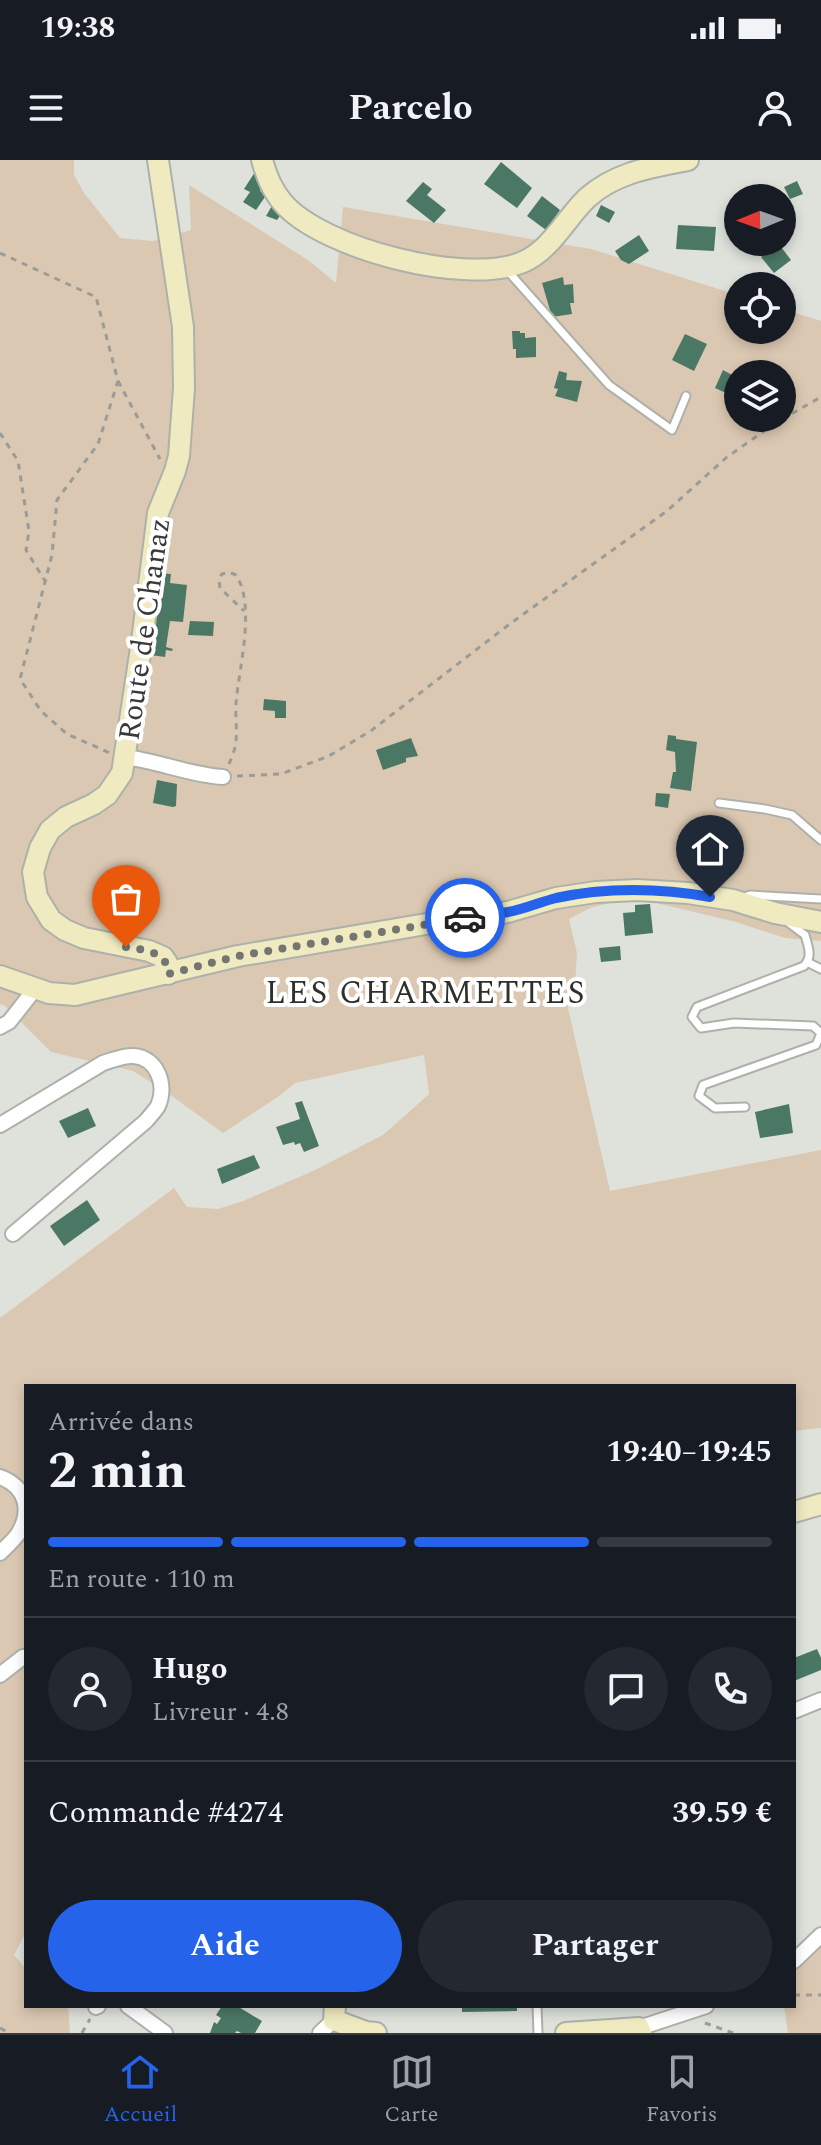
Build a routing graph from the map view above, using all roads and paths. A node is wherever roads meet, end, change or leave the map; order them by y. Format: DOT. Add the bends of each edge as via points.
graph roads {
  1 [pos="158,160"];
  2 [pos="262,160"];
  3 [pos="688,160"];
  4 [pos="631,165"];
  5 [pos="0,253"];
  6 [pos="504,268"];
  7 [pos="118,381"];
  8 [pos="686,396"];
  9 [pos="821,397"];
  10 [pos="0,433"];
  11 [pos="171,481"];
  12 [pos="45,581"];
  13 [pos="244,611"];
  14 [pos="125,757"];
  15 [pos="223,777"];
  16 [pos="719,803"];
  17 [pos="821,840"];
  18 [pos="821,899"];
  19 [pos="733,900"];
  20 [pos="775,913"];
  21 [pos="821,922"];
  22 [pos="807,962"];
  23 [pos="167,968"];
  24 [pos="821,969"];
  25 [pos="0,976"];
  26 [pos="35,989"];
  27 [pos="3,1027"];
  28 [pos="745,1107"];
  29 [pos="0,1125"];
  30 [pos="13,1234"];
  31 [pos="0,1477"];
  32 [pos="24,1498"];
  33 [pos="821,1504"];
  34 [pos="796,1511"];
  35 [pos="24,1521"];
  36 [pos="0,1553"];
  37 [pos="23,1657"];
  38 [pos="0,1675"];
  39 [pos="821,1700"];
  40 [pos="796,1710"];
  41 [pos="821,1935"];
  42 [pos="796,1959"];
  43 [pos="796,1995"];
  44 [pos="821,1995"];
  45 [pos="131,2008"];
  46 [pos="537,2008"];
  47 [pos="701,2008"];
  48 [pos="683,2015"];
  49 [pos="330,2020"];
  50 [pos="0,2028"];
  51 [pos="640,2030"];
  52 [pos="9,2033"];
  53 [pos="165,2033"];
  54 [pos="376,2033"];
  55 [pos="538,2033"];
  56 [pos="566,2033"];
  57 [pos="733,2033"];
  1 -- 11 [label="street, Route de Chanaz" via="183,327 179,456"];
  2 -- 6 [label="street" via="285,205 331,237 424,265"];
  3 -- 4 [label="street"];
  4 -- 6 [label="street" via="588,198 541,250"];
  5 -- 7 [label="path" via="96,297"];
  6 -- 8 [label="lane" via="609,385 672,430"];
  7 -- 11 [label="path"];
  7 -- 12 [label="path" via="98,444 57,500"];
  9 -- 15 [label="path" via="727,457 667,511 372,730 329,756 281,774"];
  10 -- 12 [label="path" via="18,461 29,531 26,550"];
  11 -- 14 [label="street, Route de Chanaz" via="158,513"];
  12 -- 14 [label="path" via="20,679 41,711 67,734"];
  13 -- 13 [label="path" via="220,588 222,574 238,578"];
  13 -- 15 [label="path" via="235,747"];
  14 -- 15 [label="street"];
  14 -- 23 [label="street, Route de Chanaz" via="122,773 107,795 50,830 36,859 33,885 51,920 65,930 149,951 163,957"];
  16 -- 17 [label="lane" via="792,815"];
  18 -- 19 [label="lane" via="750,895"];
  19 -- 20 [label="street"];
  19 -- 23 [label="street" via="637,890 596,892 508,912"];
  20 -- 21 [label="street"];
  20 -- 22 [label="lane" via="805,935"];
  22 -- 24 [label="lane"];
  22 -- 28 [label="lane" via="697,1007 692,1017 701,1028 734,1023 813,1026 821,1033 816,1045 703,1085 699,1096 715,1108"];
  23 -- 26 [label="street" via="75,995"];
  25 -- 26 [label="street"];
  26 -- 27 [label="street"];
  29 -- 30 [label="street" via="118,1058 145,1058 160,1076 161,1098 146,1121"];
  31 -- 32 [label="street"];
  33 -- 34 [label="street"];
  35 -- 36 [label="street"];
  37 -- 38 [label="street"];
  39 -- 40 [label="street"];
  41 -- 42 [label="street"];
  43 -- 44 [label="path"];
  45 -- 53 [label="street"];
  46 -- 55 [label="lane"];
  47 -- 48 [label="street"];
  48 -- 51 [label="street"];
  48 -- 57 [label="path"];
  49 -- 54 [label="street"];
  50 -- 52 [label="path"];
  51 -- 56 [label="street"];
}
